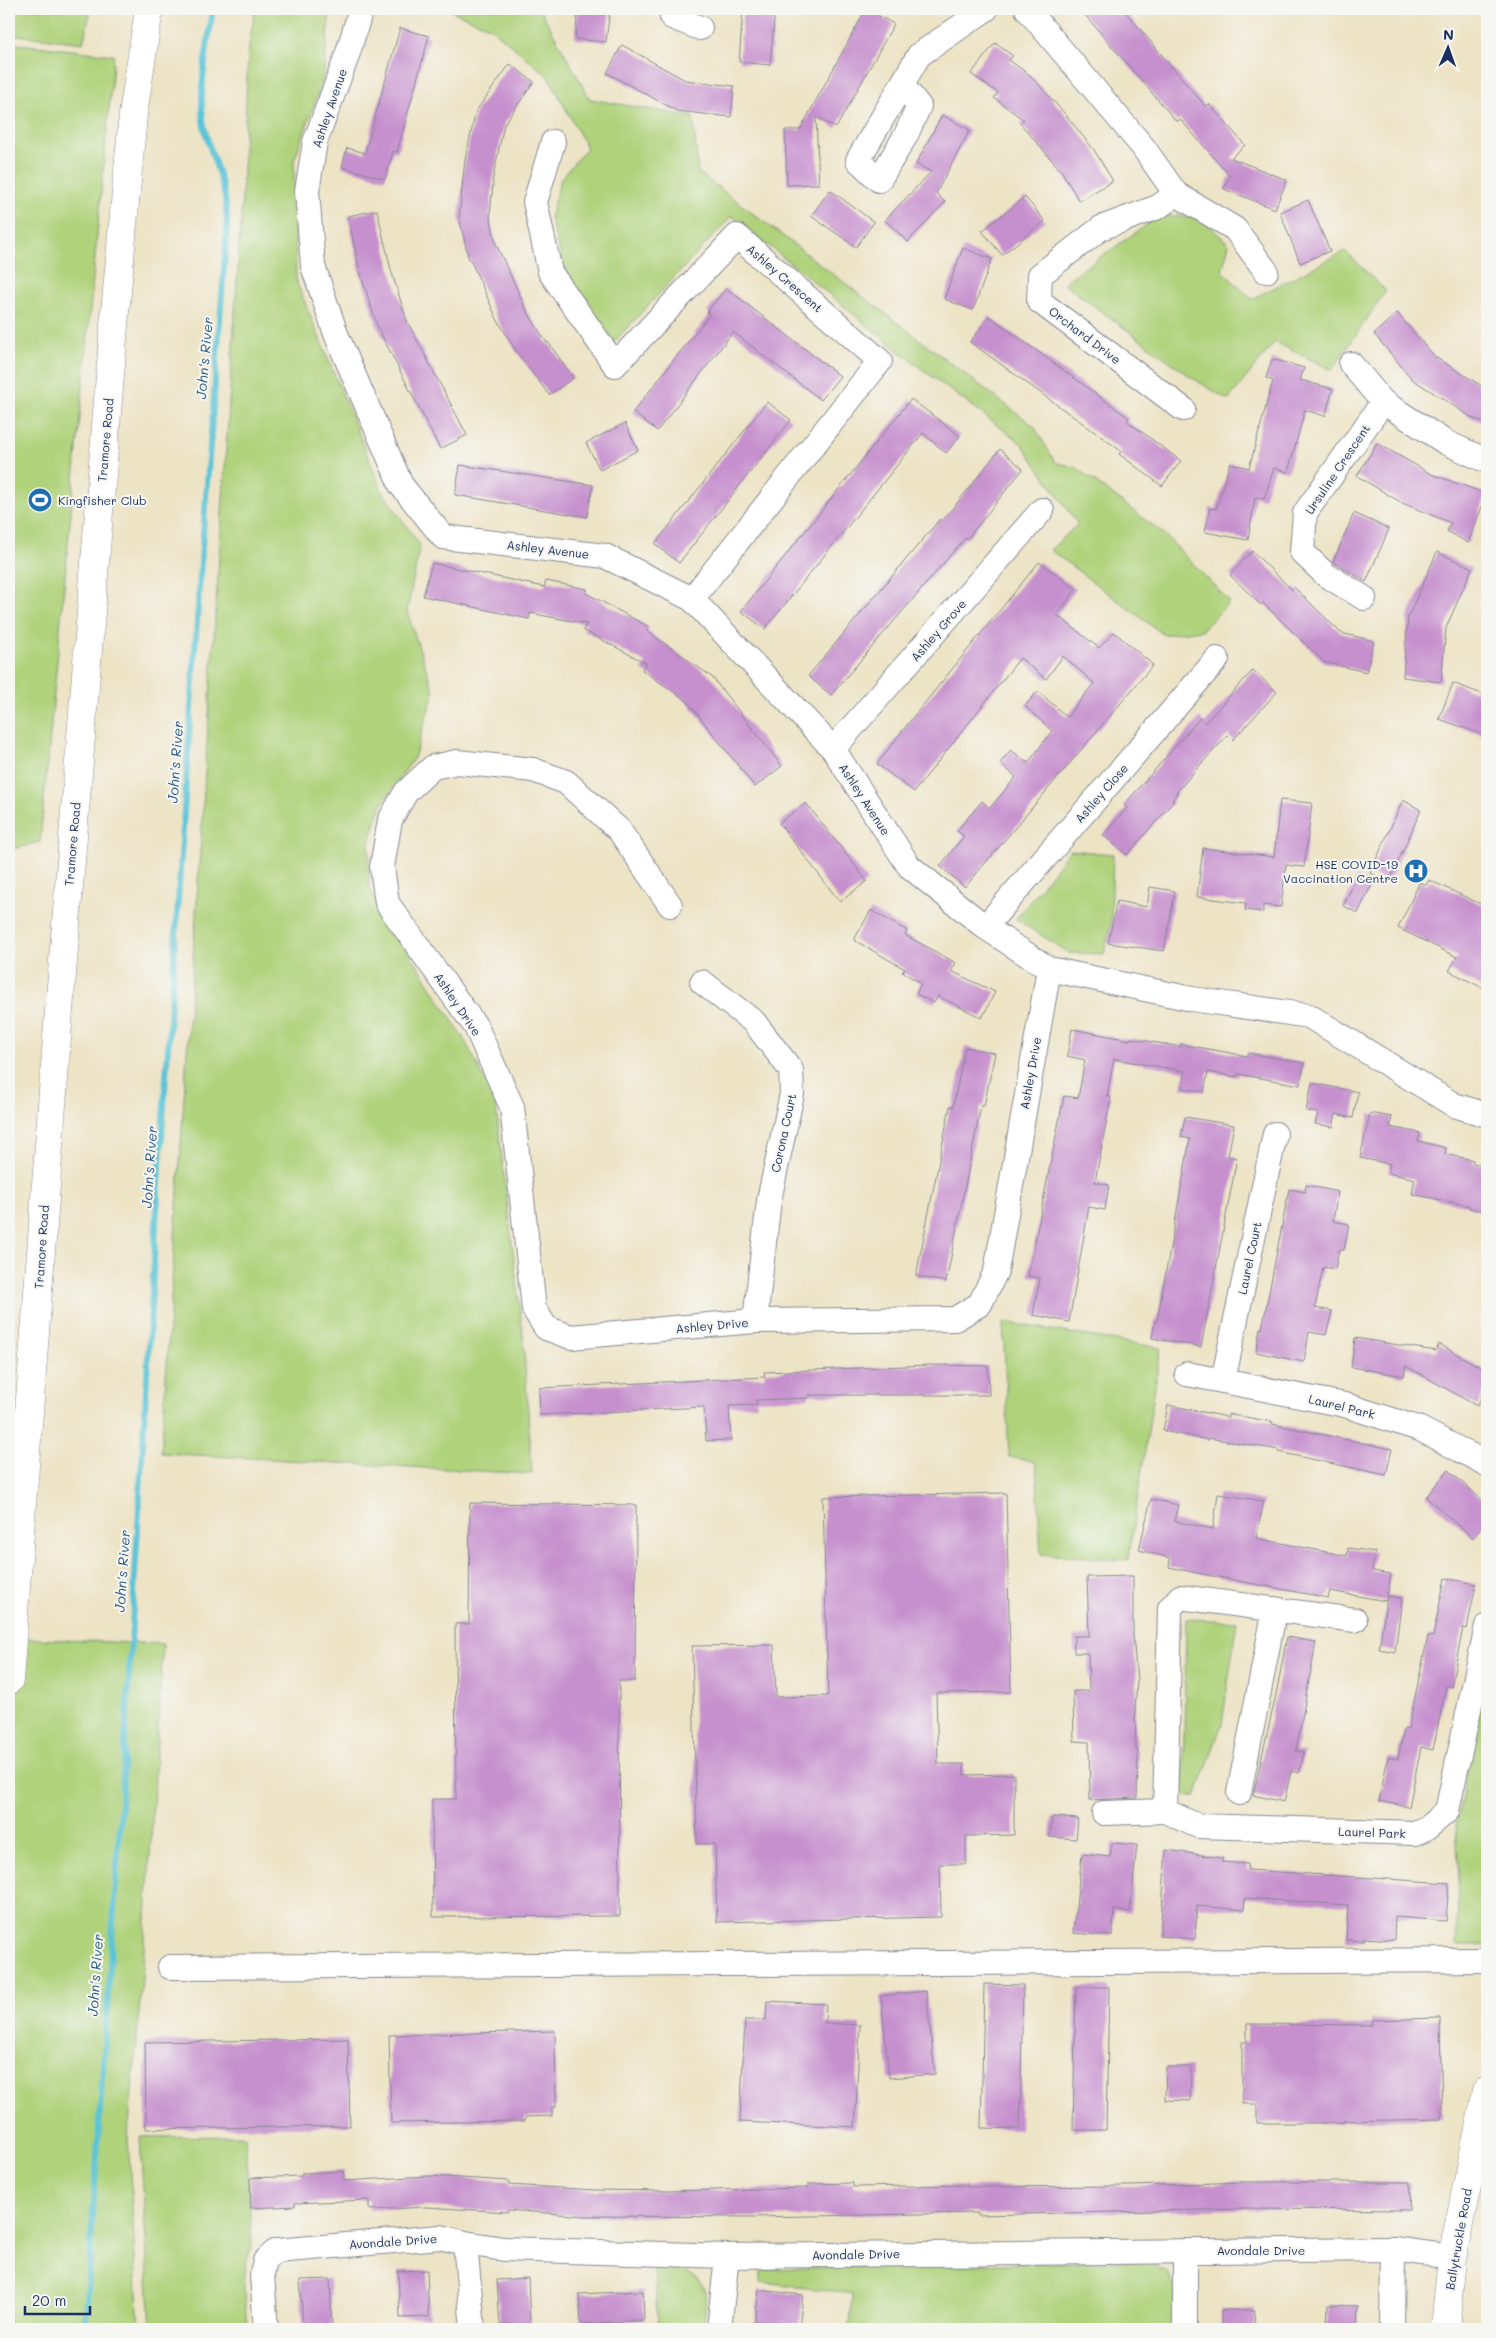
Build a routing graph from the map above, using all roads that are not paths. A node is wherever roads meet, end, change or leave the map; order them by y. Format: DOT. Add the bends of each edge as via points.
graph roads {
  1 [pos="149,9"];
  2 [pos="361,9"];
  3 [pos="673,9"];
  4 [pos="986,9"];
  5 [pos="1027,9"];
  6 [pos="700,28"];
  7 [pos="902,85"];
  8 [pos="553,142"];
  9 [pos="1176,194"];
  10 [pos="1266,272"];
  11 [pos="1351,364"];
  12 [pos="1383,402"];
  13 [pos="1183,409"];
  14 [pos="1487,461"];
  15 [pos="1042,510"];
  16 [pos="692,598"];
  17 [pos="1364,598"];
  18 [pos="1217,658"];
  19 [pos="833,749"];
  20 [pos="670,906"];
  21 [pos="985,927"];
  22 [pos="1049,969"];
  23 [pos="702,982"];
  24 [pos="1487,1115"];
  25 [pos="1275,1134"];
  26 [pos="755,1321"];
  27 [pos="1187,1374"];
  28 [pos="1223,1381"];
  29 [pos="1487,1464"];
  30 [pos="1275,1609"];
  31 [pos="1355,1620"];
  32 [pos="1487,1626"];
  33 [pos="9,1680"];
  34 [pos="1239,1793"];
  35 [pos="1165,1811"];
  36 [pos="1104,1813"];
  37 [pos="1487,1960"];
  38 [pos="170,1967"];
  39 [pos="1487,2092"];
  40 [pos="466,2244"];
  41 [pos="1393,2249"];
  42 [pos="1185,2251"];
  43 [pos="727,2256"];
  44 [pos="1452,2257"];
  45 [pos="266,2329"];
  46 [pos="473,2329"];
  47 [pos="719,2329"];
  48 [pos="1185,2329"];
  49 [pos="1392,2329"];
  50 [pos="1445,2329"];
  1 -- 33 [label="main road, Tramore Road" via="134,115 115,313"];
  2 -- 16 [label="street, Ashley Avenue" via="315,142 307,191 313,266 336,334 401,485 443,537 605,556"];
  3 -- 6 [label="street" via="672,17"];
  4 -- 7 [label="street" via="920,55"];
  5 -- 9 [label="street" via="1143,146"];
  8 -- 16 [label="street, Ashley Crescent" via="535,202 550,272 615,365 737,236 880,361"];
  9 -- 10 [label="street" via="1235,230"];
  9 -- 13 [label="street, Orchard Drive" via="1158,207 1100,228 1040,275 1039,300"];
  11 -- 12 [label="street"];
  12 -- 14 [label="street" via="1445,442"];
  12 -- 17 [label="street, Ursuline Crescent" via="1305,513 1302,552 1326,576"];
  15 -- 19 [label="street, Ashley Grove"];
  16 -- 19 [label="street, Ashley Avenue"];
  18 -- 21 [label="street, Ashley Close"];
  19 -- 21 [label="street, Ashley Avenue" via="908,866"];
  20 -- 26 [label="street, Ashley Drive" via="619,830 566,782 533,770 457,762 433,766 406,792 390,820 382,867 387,903 476,1027 512,1108 534,1308 546,1328 571,1337"];
  21 -- 22 [label="street, Ashley Avenue"];
  22 -- 24 [label="street" via="1192,999 1309,1016 1454,1105"];
  22 -- 26 [label="street, Ashley Drive" via="996,1271 980,1304 955,1319"];
  23 -- 26 [label="street, Corona Court" via="754,1022 791,1070 792,1094 769,1200"];
  25 -- 28 [label="street, Laurel Court"];
  27 -- 28 [label="street, Laurel Park"];
  28 -- 29 [label="street, Laurel Park" via="1345,1405 1420,1428"];
  30 -- 31 [label="street"];
  30 -- 34 [label="street"];
  30 -- 35 [label="street" via="1180,1598 1170,1608"];
  32 -- 35 [label="street, Laurel Park" via="1446,1811 1428,1827 1415,1833 1198,1826"];
  35 -- 36 [label="street, Laurel Park"];
  37 -- 38 [label="street"];
  39 -- 44 [label="main road, Ballytruckle Road"];
  40 -- 43 [label="street, Avondale Drive" via="504,2249"];
  40 -- 45 [label="street, Avondale Drive" via="440,2237 276,2251 266,2260 262,2275"];
  40 -- 46 [label="street"];
  41 -- 42 [label="street, Avondale Drive"];
  41 -- 44 [label="street, Avondale Drive"];
  41 -- 49 [label="street"];
  42 -- 43 [label="street, Avondale Drive"];
  42 -- 48 [label="street"];
  43 -- 47 [label="street"];
  44 -- 50 [label="main road, Ballytruckle Road"];
}
